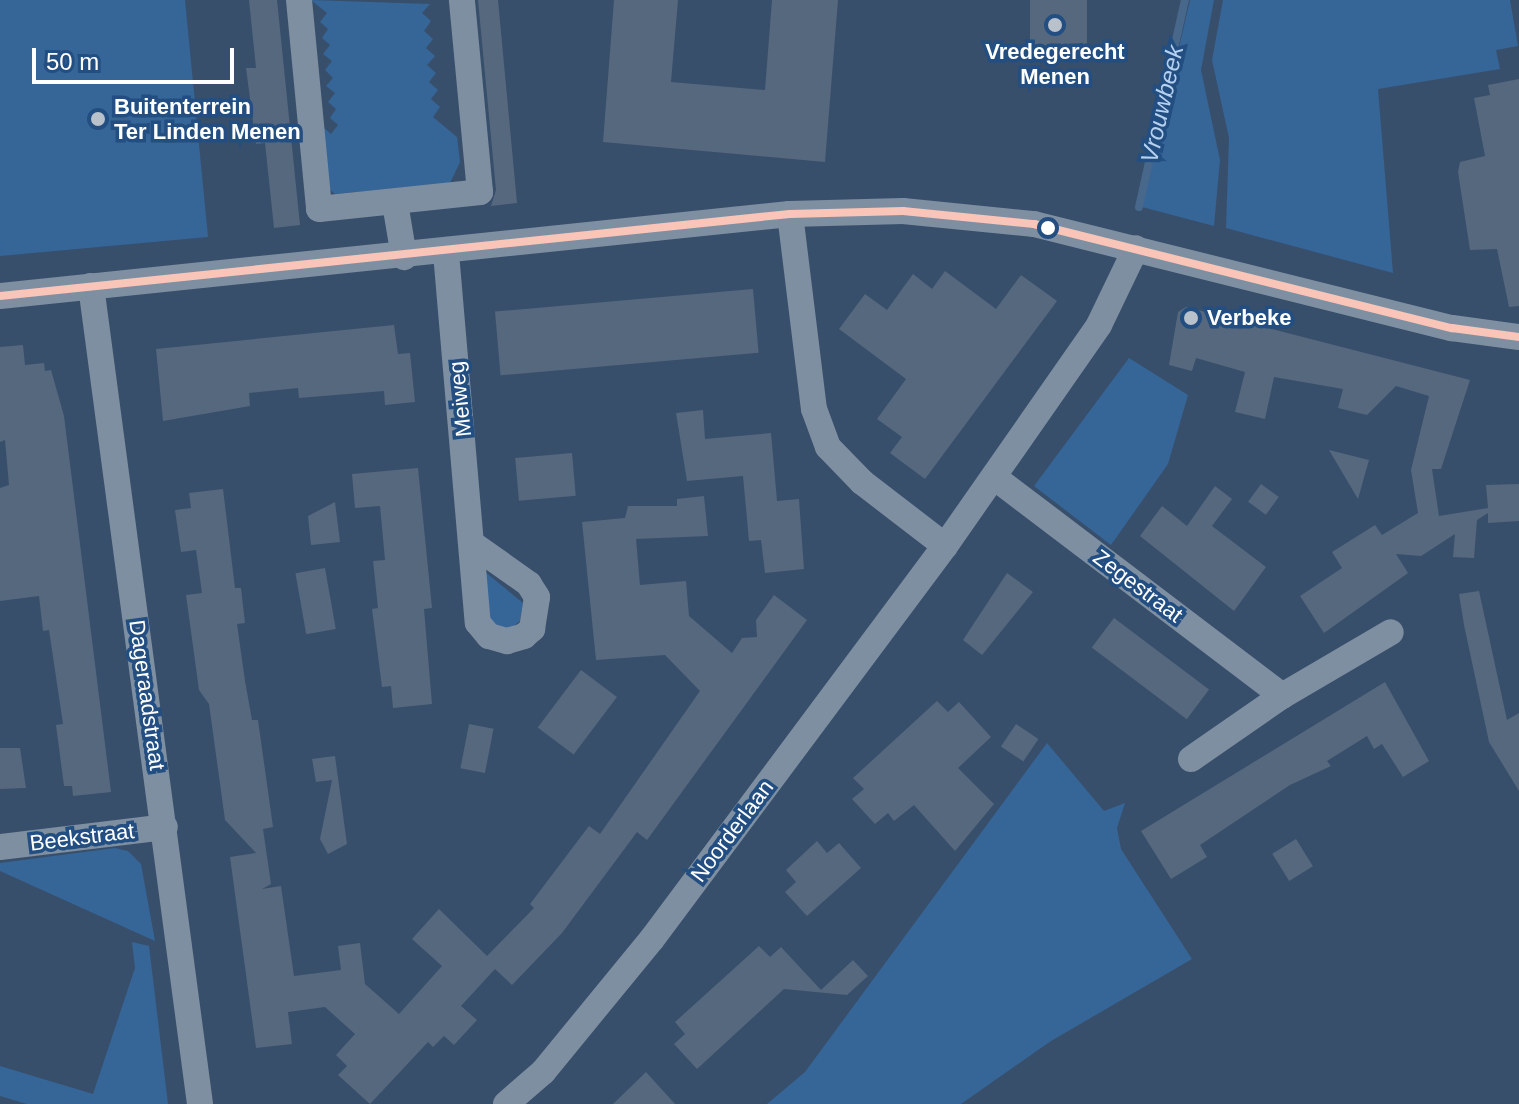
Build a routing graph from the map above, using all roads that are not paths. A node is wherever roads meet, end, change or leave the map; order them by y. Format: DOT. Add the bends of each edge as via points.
graph roads {
  1 [pos="299,0"];
  2 [pos="462,0"];
  3 [pos="395,203"];
  4 [pos="790,214"];
  5 [pos="1136,248"];
  6 [pos="446,253"];
  7 [pos="404,257"];
  8 [pos="91,286"];
  9 [pos="0,296"];
  10 [pos="1519,337"];
  11 [pos="994,477"];
  12 [pos="474,545"];
  13 [pos="945,546"];
  14 [pos="1391,632"];
  15 [pos="1282,696"];
  16 [pos="1191,759"];
  17 [pos="165,827"];
  18 [pos="0,847"];
  19 [pos="200,1104"];
  20 [pos="506,1104"];
  1 -- 3 [label="street" via="319,209"];
  2 -- 3 [label="street" via="480,192"];
  3 -- 7 [label="street"];
  4 -- 5 [label="street" via="903,211 1034,224"];
  4 -- 6 [label="street"];
  4 -- 13 [label="street" via="814,409 828,447 862,482"];
  5 -- 10 [label="street" via="1452,328"];
  5 -- 11 [label="street, Noorderlaan" via="1099,325"];
  6 -- 7 [label="street"];
  6 -- 12 [label="street, Meiweg"];
  7 -- 8 [label="street"];
  8 -- 9 [label="street"];
  8 -- 17 [label="street, Dageraadstraat"];
  11 -- 13 [label="street, Noorderlaan"];
  11 -- 15 [label="street, Zegestraat"];
  13 -- 20 [label="street, Noorderlaan" via="652,939 543,1072"];
  14 -- 15 [label="street"];
  15 -- 16 [label="street"];
  17 -- 18 [label="street, Beekstraat"];
  17 -- 19 [label="street, Dageraadstraat"];
}
